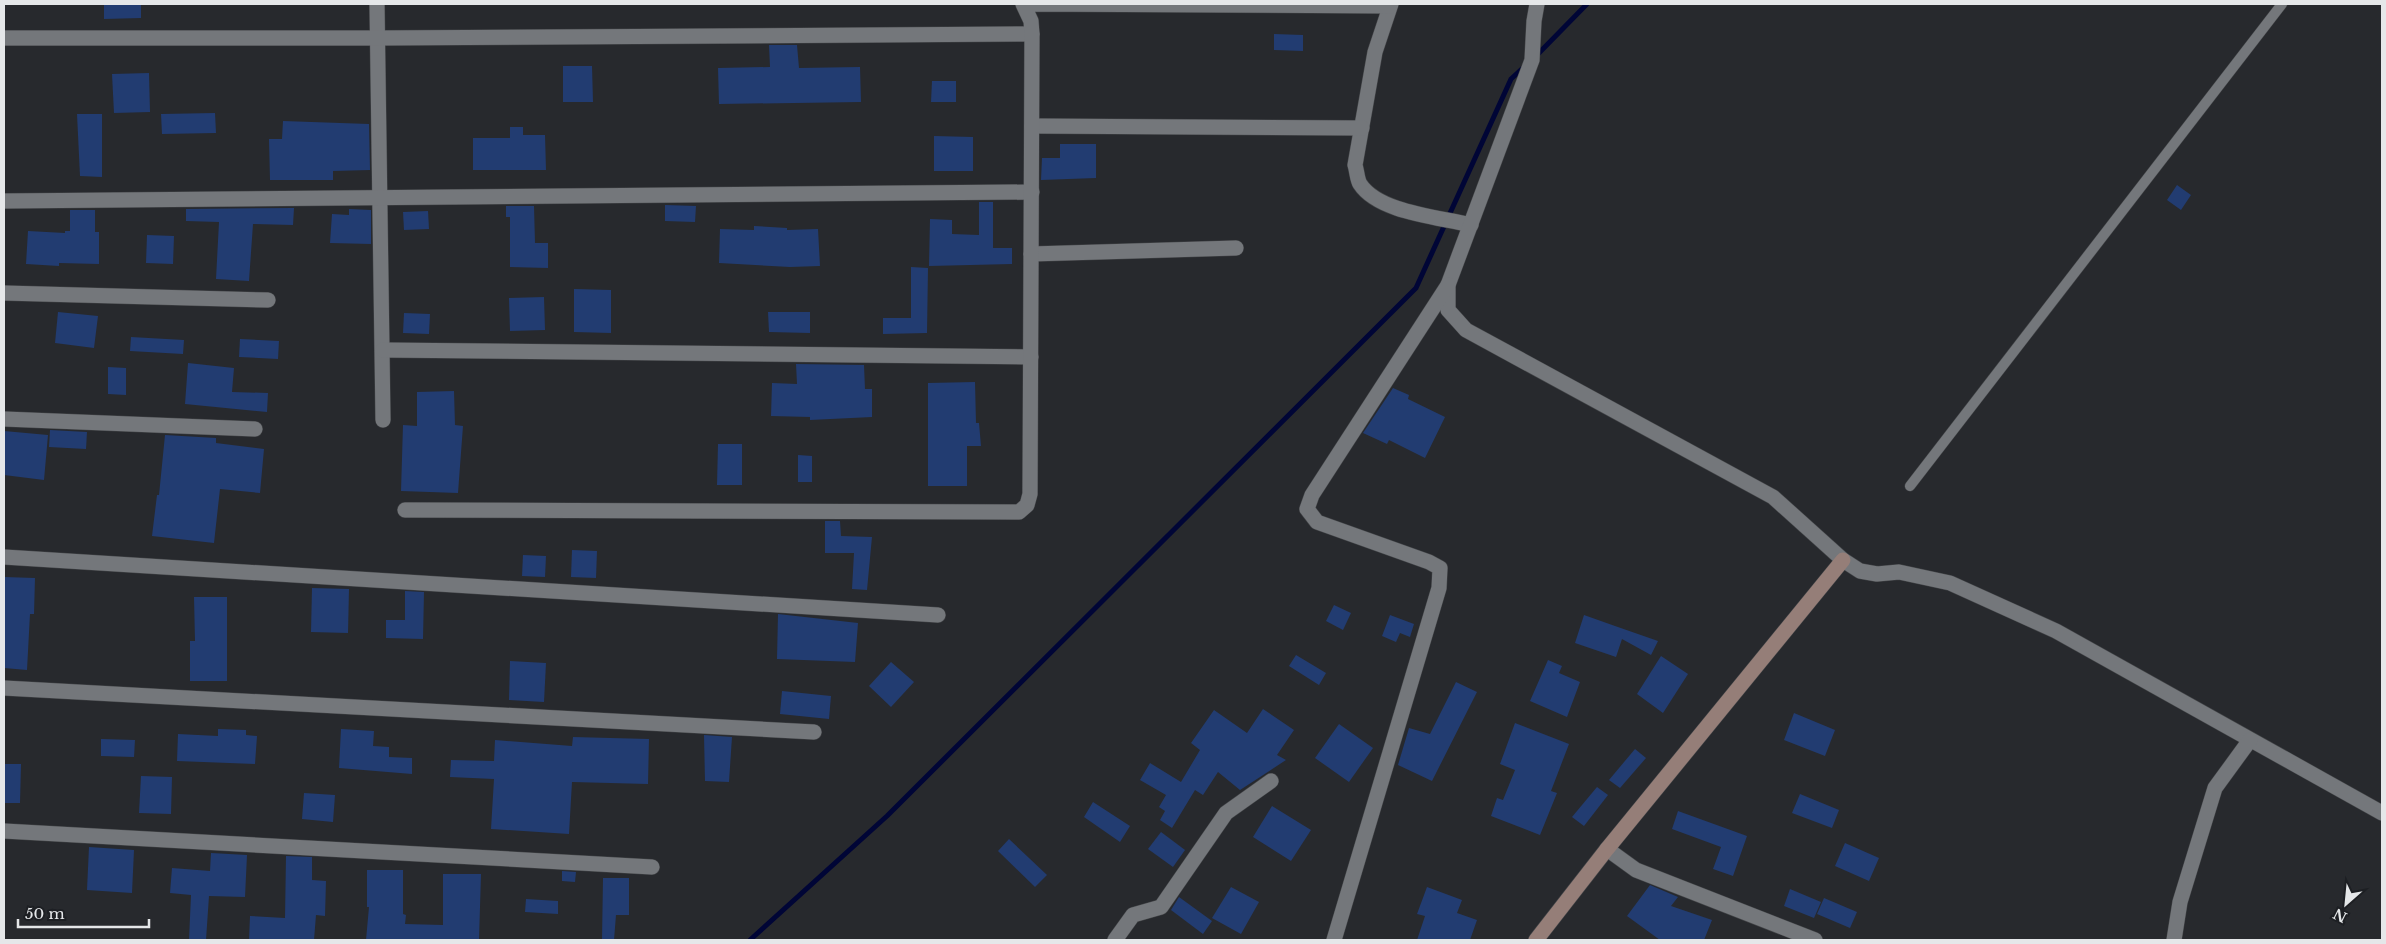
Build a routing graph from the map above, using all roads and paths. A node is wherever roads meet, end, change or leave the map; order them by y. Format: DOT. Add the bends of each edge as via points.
graph roads {
  1 [pos="377,4"];
  2 [pos="1537,4"];
  3 [pos="2282,4"];
  4 [pos="1390,5"];
  5 [pos="1032,34"];
  6 [pos="4,38"];
  7 [pos="378,38"];
  8 [pos="1032,126"];
  9 [pos="1362,128"];
  10 [pos="1032,192"];
  11 [pos="380,198"];
  12 [pos="4,201"];
  13 [pos="1471,226"];
  14 [pos="1236,248"];
  15 [pos="1031,254"];
  16 [pos="1448,285"];
  17 [pos="4,293"];
  18 [pos="268,300"];
  19 [pos="383,350"];
  20 [pos="1031,357"];
  21 [pos="4,419"];
  22 [pos="383,420"];
  23 [pos="255,430"];
  24 [pos="1910,486"];
  25 [pos="405,510"];
  26 [pos="4,556"];
  27 [pos="1843,560"];
  28 [pos="938,615"];
  29 [pos="4,688"];
  30 [pos="814,732"];
  31 [pos="2250,740"];
  32 [pos="1270,781"];
  33 [pos="2382,813"];
  34 [pos="4,831"];
  35 [pos="1607,849"];
  36 [pos="652,867"];
  37 [pos="1115,940"];
  38 [pos="1334,940"];
  39 [pos="1536,940"];
  40 [pos="1815,940"];
  41 [pos="2174,940"];
  1 -- 7 [label="street"];
  2 -- 13 [label="street" via="1532,60"];
  3 -- 24 [label="lane"];
  4 -- 5 [label="street" via="1023,4 1031,21"];
  4 -- 9 [label="street" via="1375,52"];
  5 -- 7 [label="street"];
  5 -- 8 [label="street"];
  6 -- 7 [label="street"];
  7 -- 11 [label="street"];
  8 -- 9 [label="street"];
  8 -- 10 [label="street"];
  9 -- 13 [label="street" via="1355,165 1360,184 1378,200 1398,208"];
  10 -- 11 [label="street"];
  10 -- 15 [label="street"];
  11 -- 12 [label="street"];
  11 -- 19 [label="street"];
  13 -- 16 [label="street"];
  14 -- 15 [label="street"];
  15 -- 20 [label="street"];
  16 -- 27 [label="street" via="1448,310 1466,330 1773,497"];
  16 -- 38 [label="street" via="1312,495 1307,509 1316,522 1440,568 1438,588"];
  17 -- 18 [label="street"];
  19 -- 20 [label="street"];
  19 -- 22 [label="street"];
  20 -- 25 [label="street" via="1030,494 1027,505 1019,512"];
  21 -- 23 [label="street"];
  26 -- 28 [label="street"];
  27 -- 31 [label="street" via="1860,571 1877,574 1900,572 1950,583 2056,631"];
  27 -- 35 [label="street"];
  29 -- 30 [label="street"];
  31 -- 33 [label="street"];
  31 -- 41 [label="street" via="2215,788 2180,902"];
  32 -- 37 [label="street" via="1226,813 1161,907 1133,916"];
  34 -- 36 [label="street"];
  35 -- 39 [label="street"];
  35 -- 40 [label="street" via="1636,870"];
}
